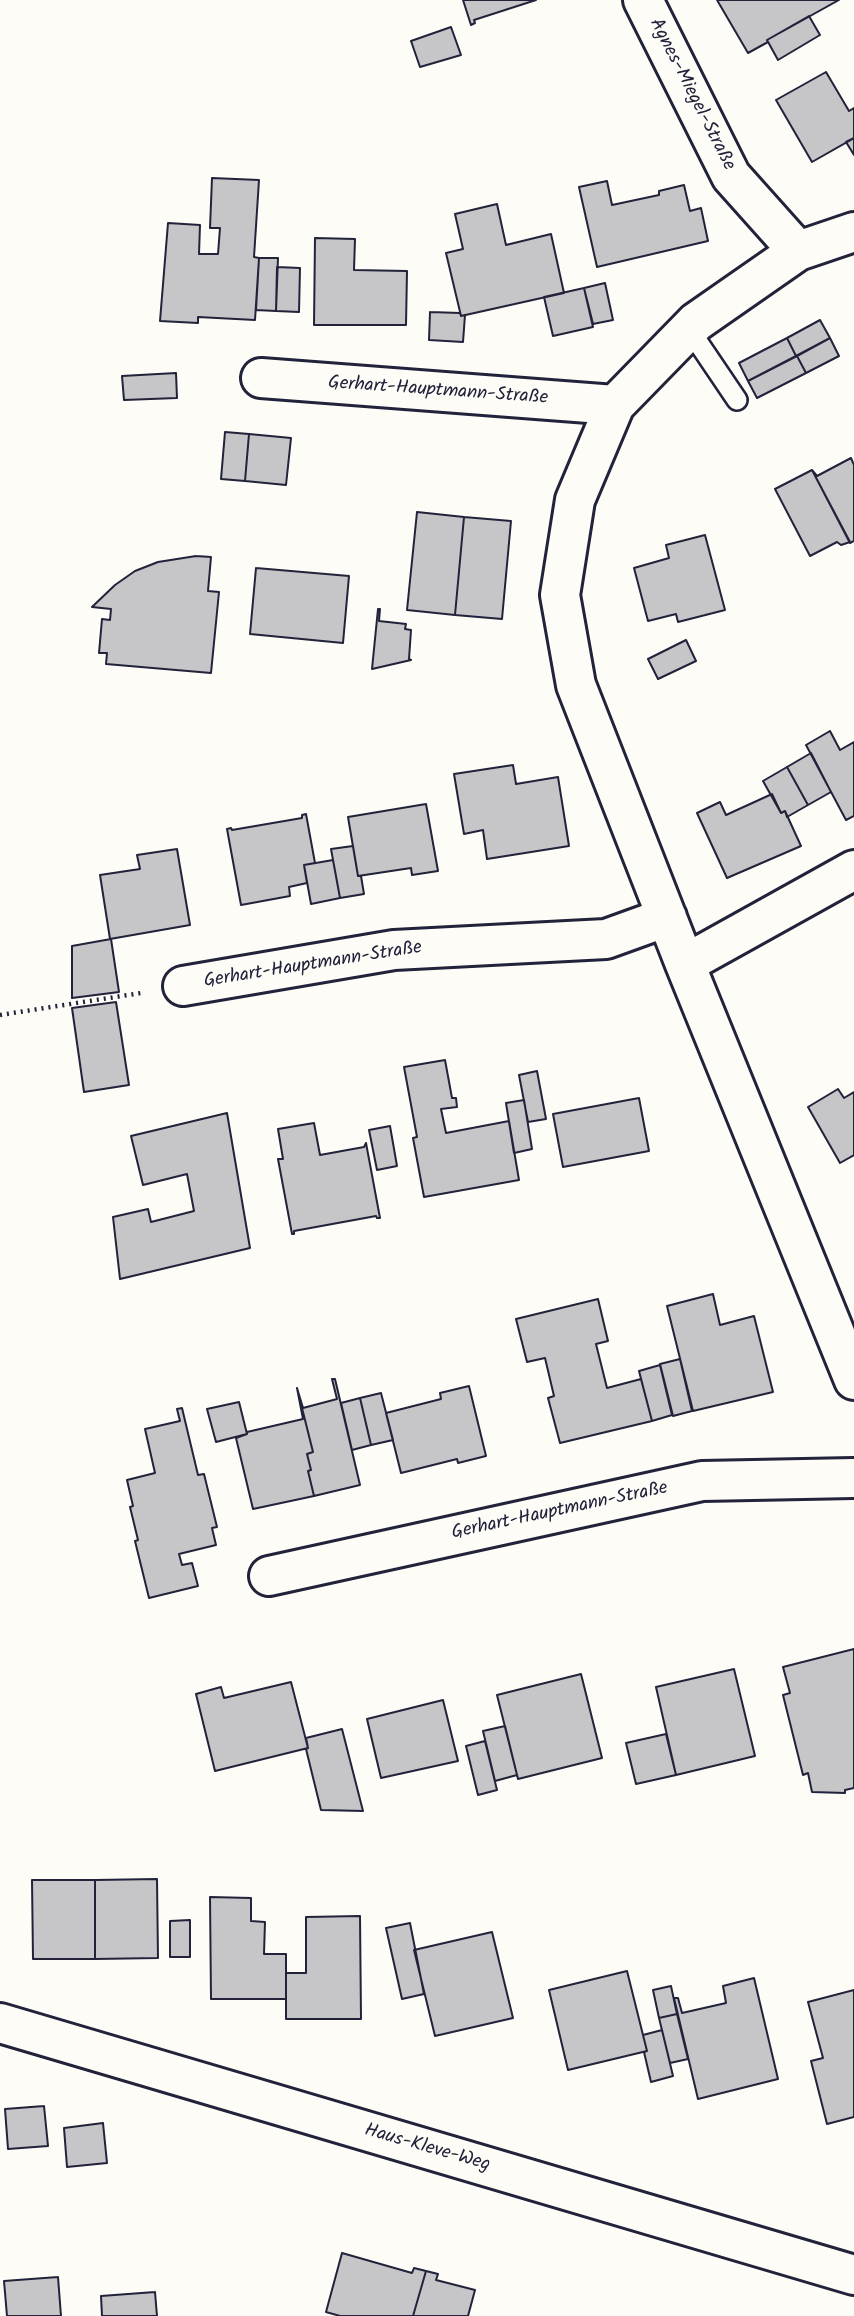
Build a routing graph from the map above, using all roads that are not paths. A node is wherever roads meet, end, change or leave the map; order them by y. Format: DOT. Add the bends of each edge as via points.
graph roads {
  1 [pos="643,0"];
  2 [pos="852,239"];
  3 [pos="798,251"];
  4 [pos="689,329"];
  5 [pos="261,378"];
  6 [pos="737,400"];
  7 [pos="615,405"];
  8 [pos="854,870"];
  9 [pos="667,917"];
  10 [pos="685,964"];
  11 [pos="183,986"];
  12 [pos="854,1380"];
  13 [pos="854,1478"];
  14 [pos="269,1576"];
  15 [pos="0,2023"];
  16 [pos="854,2275"];
  1 -- 3 [label="street, Agnes-Miegel-Straße" via="730,176"];
  2 -- 3 [label="street"];
  3 -- 4 [label="street"];
  4 -- 6 [label="lane"];
  4 -- 7 [label="street"];
  5 -- 7 [label="street, Gerhart-Hauptmann-Straße"];
  7 -- 9 [label="street" via="575,500 559,595 576,685"];
  8 -- 10 [label="street"];
  9 -- 10 [label="street"];
  9 -- 11 [label="street, Gerhart-Hauptmann-Straße" via="606,939 394,950"];
  10 -- 12 [label="street"];
  13 -- 14 [label="street, Gerhart-Hauptmann-Straße" via="702,1480"];
  15 -- 16 [label="street, Haus-Kleve-Weg"];
}
